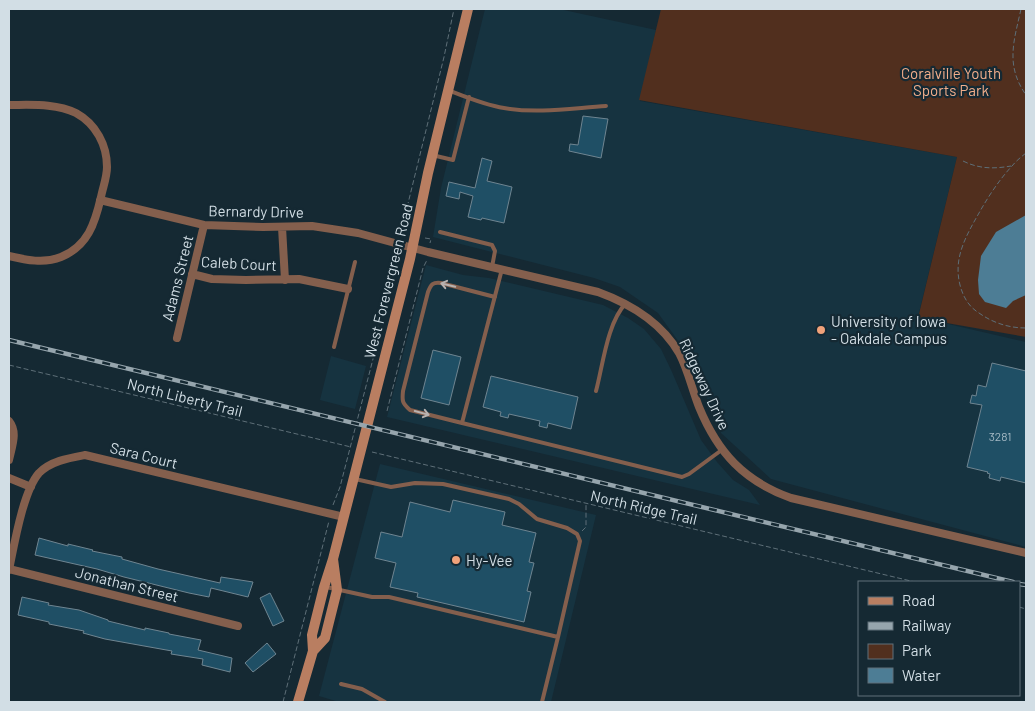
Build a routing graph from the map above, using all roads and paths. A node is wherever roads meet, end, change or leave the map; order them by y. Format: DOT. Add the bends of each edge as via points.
graph roads {
  1 [pos="454,9"];
  2 [pos="468,9"];
  3 [pos="1021,9"];
  4 [pos="448,90"];
  5 [pos="1026,95"];
  6 [pos="469,97"];
  7 [pos="9,104"];
  8 [pos="606,106"];
  9 [pos="1026,153"];
  10 [pos="432,155"];
  11 [pos="963,161"];
  12 [pos="1012,166"];
  13 [pos="100,200"];
  14 [pos="204,225"];
  15 [pos="282,227"];
  16 [pos="440,232"];
  17 [pos="400,236"];
  18 [pos="426,238"];
  19 [pos="430,243"];
  20 [pos="412,248"];
  21 [pos="397,252"];
  22 [pos="9,256"];
  23 [pos="427,260"];
  24 [pos="355,262"];
  25 [pos="492,267"];
  26 [pos="502,269"];
  27 [pos="192,274"];
  28 [pos="285,280"];
  29 [pos="348,289"];
  30 [pos="495,297"];
  31 [pos="626,303"];
  32 [pos="1026,328"];
  33 [pos="177,338"];
  34 [pos="334,347"];
  35 [pos="9,365"];
  36 [pos="596,392"];
  37 [pos="387,411"];
  38 [pos="9,421"];
  39 [pos="462,423"];
  40 [pos="350,447"];
  41 [pos="356,448"];
  42 [pos="723,449"];
  43 [pos="368,451"];
  44 [pos="9,460"];
  45 [pos="9,478"];
  46 [pos="354,479"];
  47 [pos="31,487"];
  48 [pos="586,503"];
  49 [pos="334,504"];
  50 [pos="344,518"];
  51 [pos="329,524"];
  52 [pos="577,534"];
  53 [pos="1026,553"];
  54 [pos="333,559"];
  55 [pos="9,570"];
  56 [pos="911,581"];
  57 [pos="324,586"];
  58 [pos="337,590"];
  59 [pos="238,626"];
  60 [pos="558,637"];
  61 [pos="313,651"];
  62 [pos="341,684"];
  63 [pos="283,702"];
  64 [pos="298,702"];
  65 [pos="385,702"];
  66 [pos="542,702"];
  1 -- 17 [label="path"];
  2 -- 4 [label="street, West Forevergreen Road"];
  3 -- 5 [label="path" via="1012,52 1020,86"];
  4 -- 6 [label="lane"];
  4 -- 10 [label="street, West Forevergreen Road"];
  6 -- 8 [label="lane" via="519,110"];
  6 -- 10 [label="lane" via="452,160"];
  7 -- 13 [label="street" via="66,109 93,127 106,154"];
  9 -- 12 [label="path"];
  10 -- 20 [label="street, West Forevergreen Road"];
  11 -- 12 [label="path" via="982,168"];
  12 -- 32 [label="path" via="988,196 965,238 959,256 958,277 962,292 976,311 996,322"];
  13 -- 14 [label="street, Bernardy Drive"];
  13 -- 22 [label="street" via="93,226 72,252 40,261"];
  14 -- 15 [label="street, Bernardy Drive"];
  14 -- 27 [label="street, Adams Street"];
  15 -- 20 [label="street, Bernardy Drive" via="312,226 358,233"];
  15 -- 28 [label="street, Caleb Court"];
  16 -- 25 [label="lane" via="492,245 495,251"];
  18 -- 19 [label="path" via="431,239"];
  20 -- 25 [label="street, Ridgeway Drive"];
  20 -- 46 [label="street, West Forevergreen Road"];
  21 -- 40 [label="path"];
  23 -- 37 [label="path"];
  24 -- 29 [label="lane"];
  25 -- 26 [label="street, Ridgeway Drive"];
  26 -- 30 [label="lane"];
  26 -- 31 [label="street, Ridgeway Drive" via="598,292"];
  27 -- 28 [label="street, Caleb Court" via="212,279"];
  27 -- 33 [label="street, Adams Street"];
  28 -- 29 [label="street, Caleb Court" via="299,279"];
  29 -- 34 [label="lane"];
  30 -- 39 [label="lane"];
  30 -- 39 [label="lane, one-way" via="441,282 434,282 428,292 402,400 410,410"];
  31 -- 36 [label="lane" via="612,324"];
  31 -- 42 [label="street, Ridgeway Drive" via="649,318 679,354 706,421"];
  35 -- 40 [label="path, North Liberty Trail"];
  38 -- 44 [label="street" via="14,435"];
  39 -- 42 [label="lane" via="682,477"];
  40 -- 41 [label="path, North Liberty Trail"];
  40 -- 49 [label="path"];
  42 -- 53 [label="street, Ridgeway Drive" via="761,485 791,498"];
  43 -- 48 [label="path, North Ridge Trail"];
  45 -- 47 [label="street"];
  46 -- 50 [label="street, West Forevergreen Road"];
  46 -- 52 [label="lane" via="391,487 415,483 443,484 509,499 537,519"];
  47 -- 50 [label="street, Sara Court" via="39,474 52,464 85,455"];
  47 -- 55 [label="street, Sara Court"];
  48 -- 52 [label="path" via="586,527"];
  48 -- 56 [label="path, North Ridge Trail"];
  50 -- 54 [label="street, West Forevergreen Road"];
  51 -- 63 [label="path"];
  52 -- 60 [label="lane" via="580,541"];
  54 -- 57 [label="street, West Forevergreen Road"];
  54 -- 58 [label="street, West Forevergreen Road"];
  55 -- 59 [label="street, Jonathan Street"];
  57 -- 58 [label="lane"];
  57 -- 61 [label="street, West Forevergreen Road" via="312,636"];
  58 -- 60 [label="lane" via="389,597"];
  58 -- 61 [label="street, West Forevergreen Road" via="325,638"];
  60 -- 66 [label="lane"];
  61 -- 64 [label="street, West Forevergreen Road"];
  62 -- 65 [label="lane"];
}
